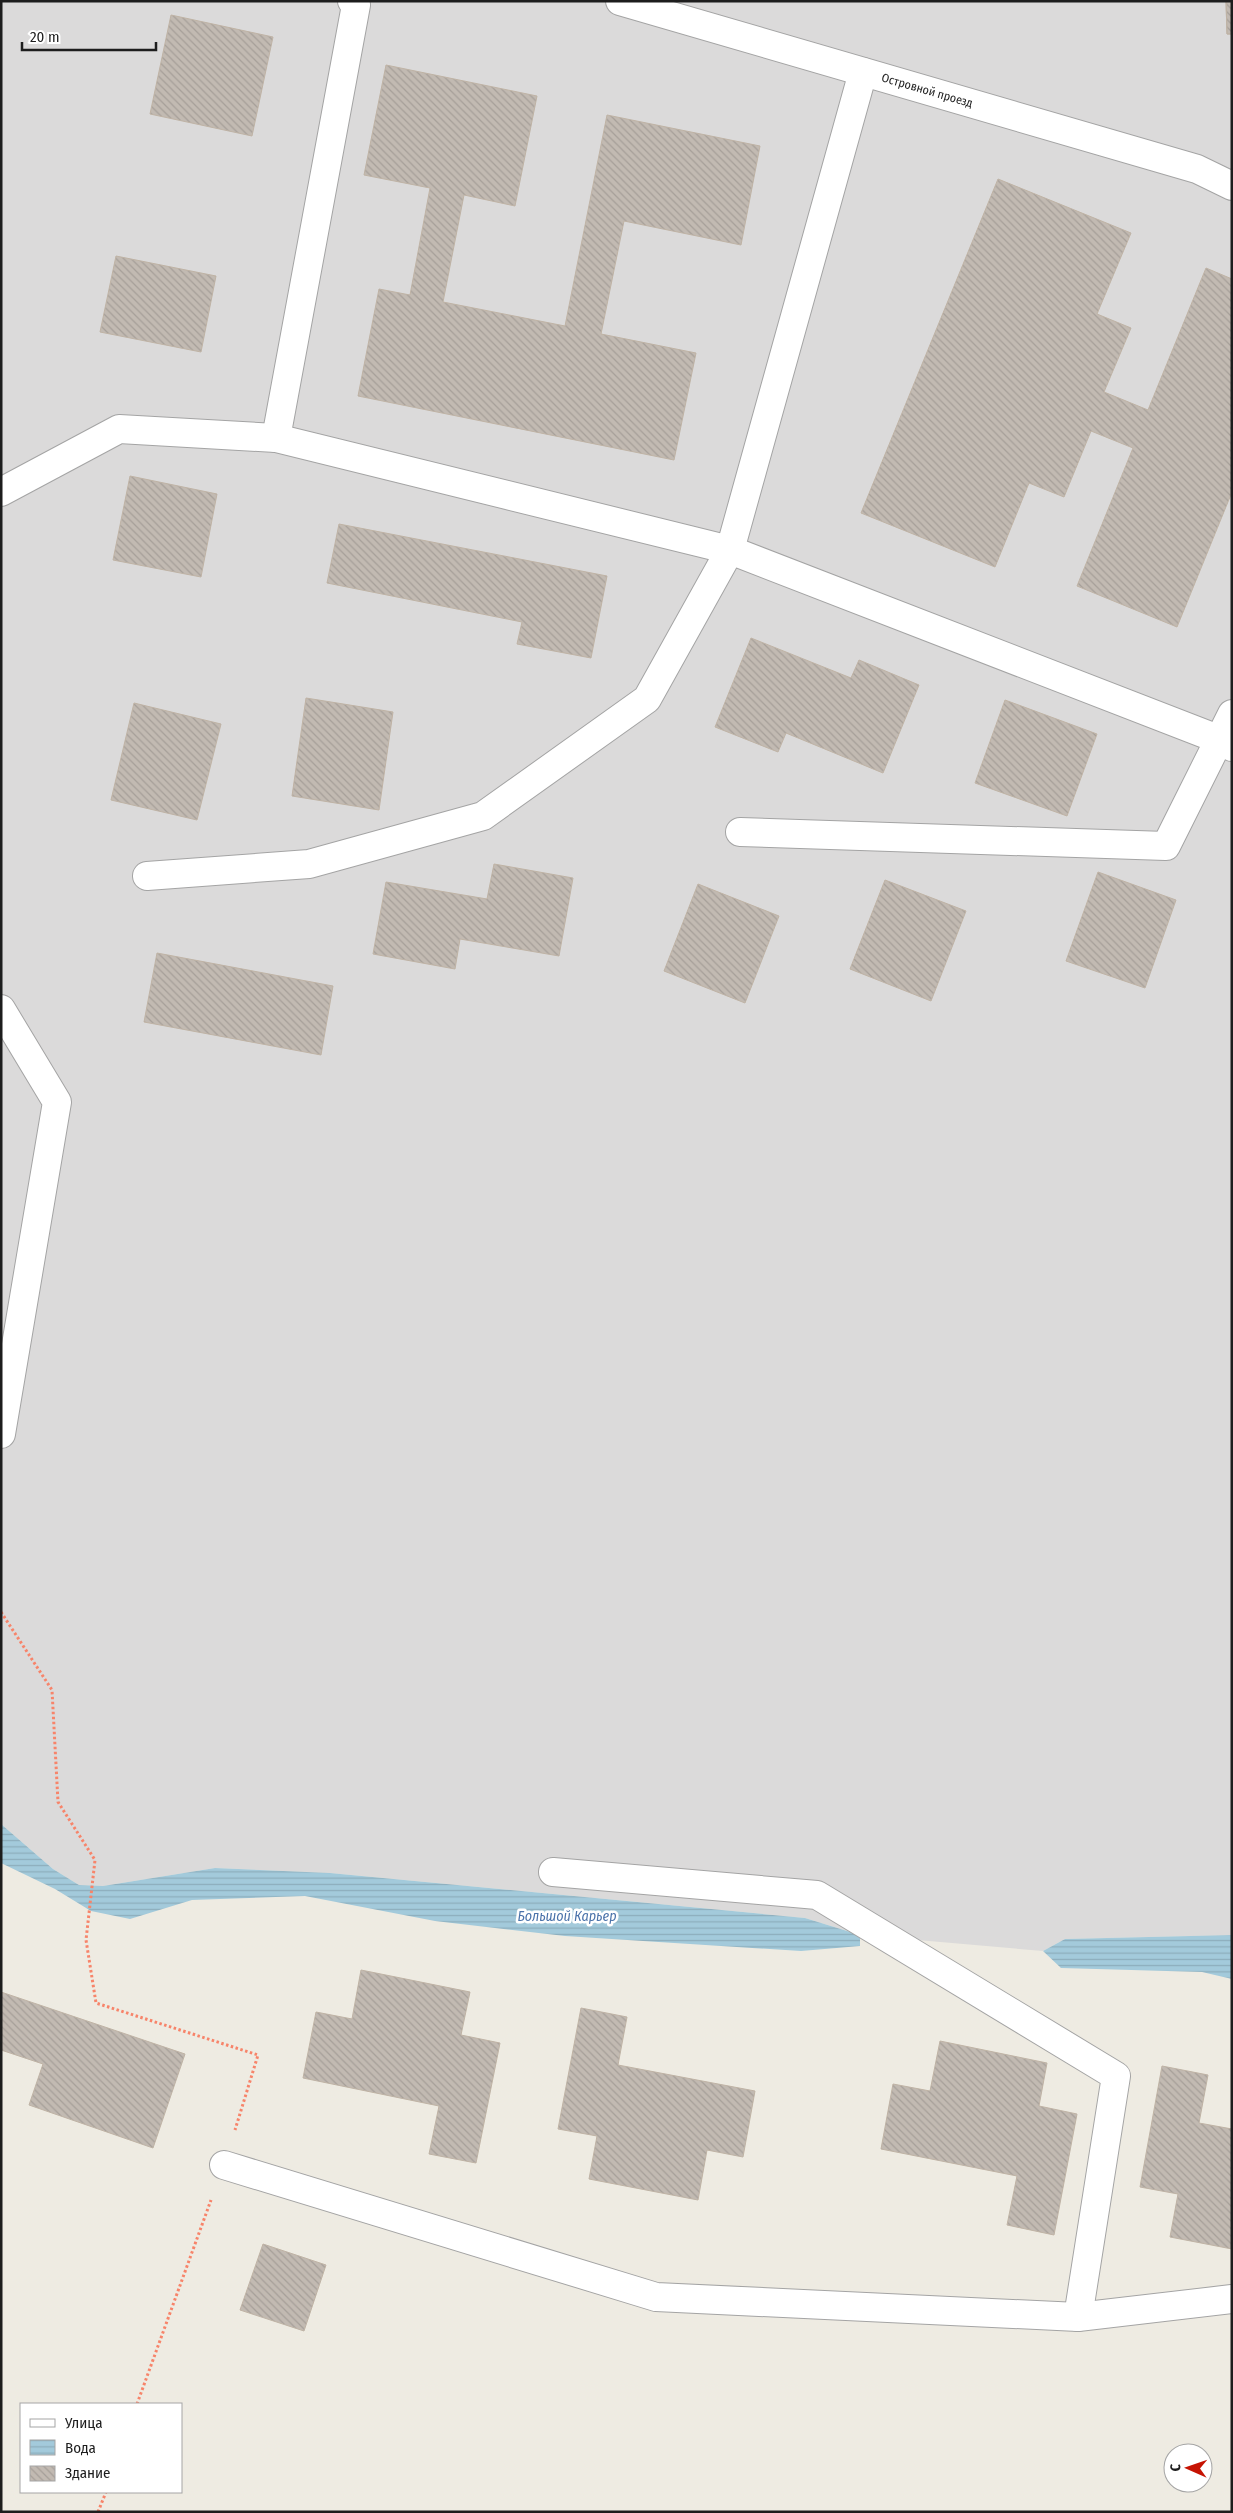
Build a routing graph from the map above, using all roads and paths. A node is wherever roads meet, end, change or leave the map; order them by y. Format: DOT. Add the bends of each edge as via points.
graph roads {
  1 [pos="352,1"];
  2 [pos="620,1"];
  3 [pos="674,9"];
  4 [pos="863,72"];
  5 [pos="1232,186"];
  6 [pos="276,438"];
  7 [pos="1,492"];
  8 [pos="730,550"];
  9 [pos="1232,714"];
  10 [pos="1225,743"];
  11 [pos="740,832"];
  12 [pos="147,876"];
  13 [pos="1,1009"];
  14 [pos="1,1434"];
  15 [pos="1,1612"];
  16 [pos="553,1872"];
  17 [pos="224,2165"];
  18 [pos="1232,2299"];
  19 [pos="1078,2317"];
  20 [pos="137,2403"];
  21 [pos="106,2493"];
  22 [pos="98,2512"];
  1 -- 6 [label="street" via="356,5"];
  2 -- 3 [label="street, Островной проезд"];
  3 -- 4 [label="street, Островной проезд"];
  4 -- 5 [label="street, Островной проезд" via="1198,169"];
  4 -- 8 [label="street"];
  6 -- 7 [label="street" via="119,429"];
  6 -- 8 [label="street"];
  8 -- 10 [label="street"];
  8 -- 12 [label="street" via="647,699 483,816 309,864"];
  9 -- 10 [label="street"];
  10 -- 11 [label="street" via="1166,846"];
  13 -- 14 [label="street" via="57,1102"];
  15 -- 17 [label="path" via="52,1690 58,1802 95,1860 86,1940 96,2004 258,2055"];
  16 -- 19 [label="street" via="817,1895 1116,2076"];
  17 -- 19 [label="street" via="656,2297"];
  17 -- 20 [label="path"];
  18 -- 19 [label="street"];
  21 -- 22 [label="path"];
}
